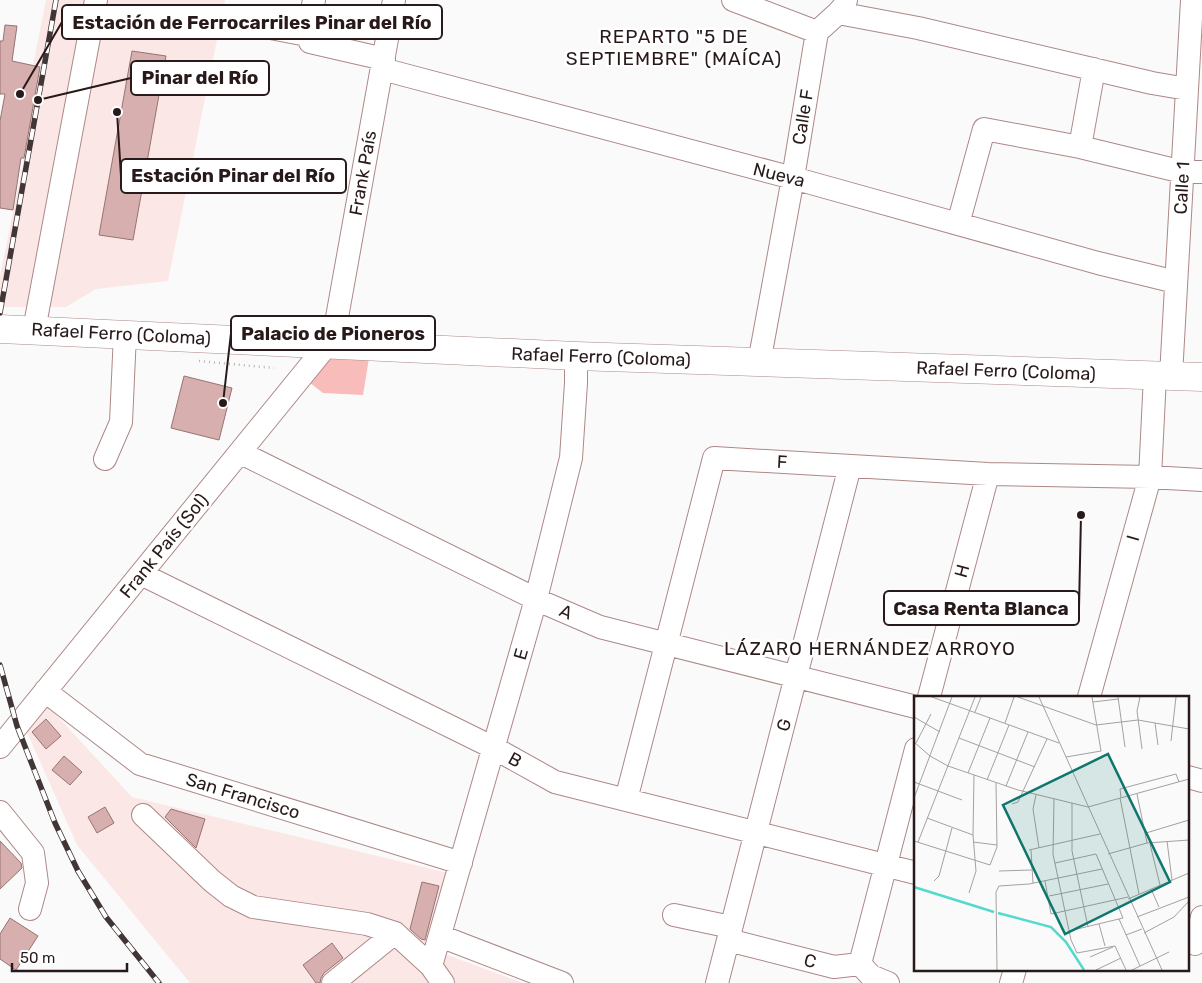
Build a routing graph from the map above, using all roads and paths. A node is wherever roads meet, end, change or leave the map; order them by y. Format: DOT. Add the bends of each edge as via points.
graph roads {
  1 [pos="96,0"];
  2 [pos="314,0"];
  3 [pos="394,0"];
  4 [pos="735,0"];
  5 [pos="1192,0"];
  6 [pos="842,6"];
  7 [pos="229,20"];
  8 [pos="817,32"];
  9 [pos="307,35"];
  10 [pos="383,64"];
  11 [pos="1094,69"];
  12 [pos="1187,88"];
  13 [pos="1080,147"];
  14 [pos="1192,172"];
  15 [pos="793,178"];
  16 [pos="958,224"];
  17 [pos="1176,282"];
  18 [pos="0,329"];
  19 [pos="34,330"];
  20 [pos="125,334"];
  21 [pos="327,345"];
  22 [pos="576,356"];
  23 [pos="759,363"];
  24 [pos="1163,376"];
  25 [pos="1202,377"];
  26 [pos="240,452"];
  27 [pos="105,459"];
  28 [pos="850,466"];
  29 [pos="988,474"];
  30 [pos="1150,477"];
  31 [pos="1202,480"];
  32 [pos="141,574"];
  33 [pos="536,599"];
  34 [pos="666,644"];
  35 [pos="797,677"];
  36 [pos="45,692"];
  37 [pos="929,696"];
  38 [pos="1089,696"];
  39 [pos="914,706"];
  40 [pos="0,747"];
  41 [pos="494,748"];
  42 [pos="914,757"];
  43 [pos="626,800"];
  44 [pos="0,812"];
  45 [pos="144,815"];
  46 [pos="755,832"];
  47 [pos="461,863"];
  48 [pos="886,866"];
  49 [pos="914,873"];
  50 [pos="30,909"];
  51 [pos="674,915"];
  52 [pos="1202,917"];
  53 [pos="395,933"];
  54 [pos="729,933"];
  55 [pos="1195,944"];
  56 [pos="438,958"];
  57 [pos="860,964"];
  58 [pos="1015,970"];
  59 [pos="332,983"];
  60 [pos="562,983"];
  61 [pos="717,983"];
  62 [pos="888,983"];
  63 [pos="1012,983"];
  1 -- 19 [label="street"];
  2 -- 9 [label="street"];
  3 -- 10 [label="street, Frank País"];
  4 -- 8 [label="street"];
  5 -- 12 [label="street, Calle 1"];
  6 -- 8 [label="street"];
  6 -- 11 [label="street" via="918,28"];
  7 -- 9 [label="street"];
  8 -- 15 [label="street, Calle F"];
  9 -- 10 [label="street, Nueva" via="310,42"];
  10 -- 15 [label="street, Nueva"];
  10 -- 21 [label="street, Frank País" via="336,324"];
  11 -- 12 [label="street"];
  11 -- 13 [label="street"];
  12 -- 14 [label="street, Calle 1"];
  13 -- 14 [label="street"];
  13 -- 16 [label="street" via="984,129"];
  14 -- 17 [label="street, Calle 1"];
  15 -- 16 [label="street, Nueva"];
  15 -- 23 [label="street, Calle F"];
  16 -- 17 [label="street, Nueva"];
  17 -- 24 [label="street, Calle 1"];
  18 -- 19 [label="main road, Rafael Ferro (Coloma)"];
  19 -- 20 [label="main road, Rafael Ferro (Coloma)"];
  20 -- 21 [label="main road, Rafael Ferro (Coloma)"];
  20 -- 27 [label="street" via="121,422"];
  21 -- 22 [label="main road, Rafael Ferro (Coloma)"];
  21 -- 26 [label="street, Frank País (Sol)"];
  22 -- 23 [label="main road, Rafael Ferro (Coloma)"];
  22 -- 33 [label="street, E" via="571,458"];
  23 -- 24 [label="main road, Rafael Ferro (Coloma)"];
  24 -- 25 [label="main road, Rafael Ferro (Coloma)"];
  24 -- 30 [label="street, I"];
  26 -- 32 [label="street, Frank País (Sol)"];
  26 -- 33 [label="street, A"];
  28 -- 29 [label="street, F"];
  28 -- 34 [label="street, F" via="714,458"];
  28 -- 35 [label="street, G"];
  29 -- 30 [label="street, F"];
  29 -- 37 [label="street, H"];
  30 -- 31 [label="street, F"];
  30 -- 38 [label="street, I"];
  32 -- 36 [label="street, Frank País (Sol)"];
  32 -- 41 [label="street, B"];
  33 -- 34 [label="street, A" via="600,627"];
  33 -- 41 [label="street, E"];
  34 -- 35 [label="street, A"];
  34 -- 43 [label="street, F"];
  35 -- 39 [label="street, A"];
  35 -- 46 [label="street, G"];
  36 -- 40 [label="street, Frank País (Sol)"];
  36 -- 47 [label="street, San Francisco" via="140,764"];
  41 -- 43 [label="street, B" via="555,782"];
  41 -- 47 [label="street, E"];
  42 -- 48 [label="street"];
  43 -- 46 [label="street, B"];
  44 -- 50 [label="street" via="33,853 37,883"];
  45 -- 53 [label="street" via="212,881 230,896 253,907 367,924"];
  46 -- 48 [label="street, B"];
  46 -- 54 [label="street, G"];
  47 -- 56 [label="street, E"];
  48 -- 49 [label="street, B"];
  48 -- 57 [label="street"];
  51 -- 54 [label="street, C"];
  52 -- 55 [label="street"];
  53 -- 56 [label="street"];
  53 -- 59 [label="street"];
  54 -- 57 [label="street, C" via="834,967"];
  54 -- 61 [label="street, G"];
  56 -- 60 [label="street"];
  57 -- 62 [label="street" via="871,976"];
  58 -- 63 [label="street"];
}
